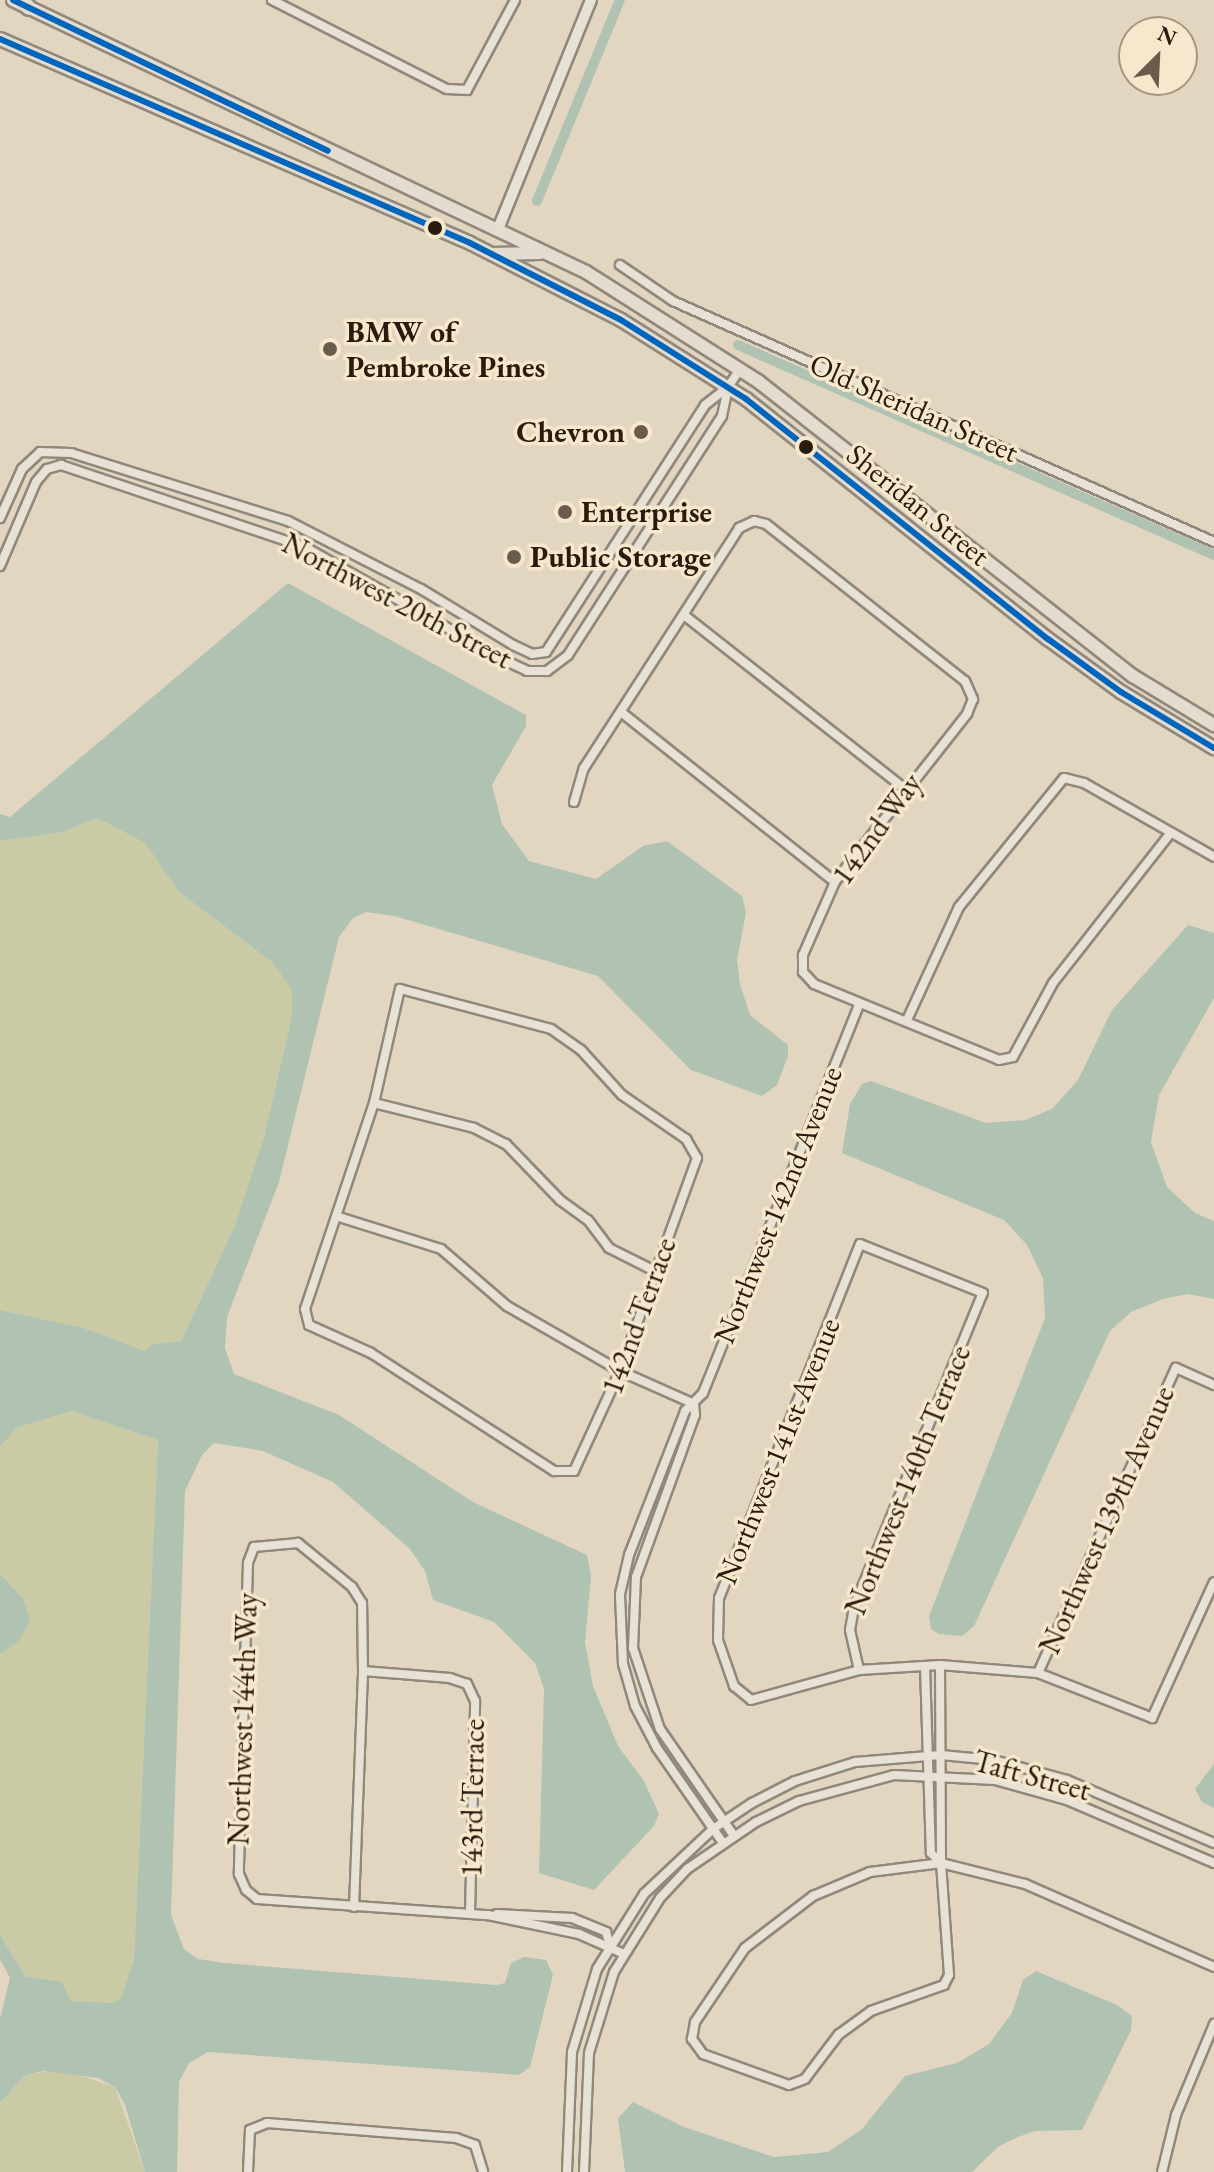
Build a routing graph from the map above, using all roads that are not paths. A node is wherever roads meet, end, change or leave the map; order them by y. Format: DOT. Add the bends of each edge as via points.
graph roads {
  1 [pos="13,0"];
  2 [pos="272,0"];
  3 [pos="515,0"];
  4 [pos="591,0"];
  5 [pos="25,4"];
  6 [pos="0,39"];
  7 [pos="498,229"];
  8 [pos="498,252"];
  9 [pos="551,255"];
  10 [pos="620,265"];
  11 [pos="740,369"];
  12 [pos="728,387"];
  13 [pos="0,518"];
  14 [pos="1214,542"];
  15 [pos="0,566"];
  16 [pos="684,615"];
  17 [pos="621,712"];
  18 [pos="1214,725"];
  19 [pos="1214,748"];
  20 [pos="904,788"];
  21 [pos="574,802"];
  22 [pos="1170,834"];
  23 [pos="1214,857"];
  24 [pos="835,882"];
  25 [pos="859,1005"];
  26 [pos="907,1020"];
  27 [pos="374,1103"];
  28 [pos="339,1217"];
  29 [pos="655,1271"];
  30 [pos="983,1293"];
  31 [pos="620,1371"];
  32 [pos="1214,1385"];
  33 [pos="694,1404"];
  34 [pos="1214,1582"];
  35 [pos="940,1665"];
  36 [pos="925,1666"];
  37 [pos="859,1670"];
  38 [pos="363,1671"];
  39 [pos="1038,1673"];
  40 [pos="927,1755"];
  41 [pos="941,1755"];
  42 [pos="927,1776"];
  43 [pos="941,1776"];
  44 [pos="724,1821"];
  45 [pos="713,1829"];
  46 [pos="734,1836"];
  47 [pos="723,1843"];
  48 [pos="1214,1843"];
  49 [pos="941,1863"];
  50 [pos="1214,1863"];
  51 [pos="354,1907"];
  52 [pos="470,1913"];
  53 [pos="488,1915"];
  54 [pos="610,1945"];
  55 [pos="624,1954"];
  56 [pos="1214,1967"];
  57 [pos="1214,2024"];
  58 [pos="248,2172"];
  59 [pos="483,2172"];
  60 [pos="567,2172"];
  61 [pos="584,2172"];
  62 [pos="1162,2172"];
  1 -- 5 [label="main road, Sheridan Street"];
  2 -- 3 [label="street" via="447,89 467,90"];
  4 -- 7 [label="street"];
  5 -- 7 [label="main road, Sheridan Street"];
  6 -- 8 [label="main road, Sheridan Street"];
  7 -- 8 [label="main road"];
  7 -- 9 [label="main road, Sheridan Street"];
  8 -- 9 [label="main road"];
  8 -- 12 [label="main road, Sheridan Street"];
  9 -- 11 [label="main road, Sheridan Street"];
  10 -- 14 [label="street, Old Sheridan Street" via="673,301"];
  11 -- 12 [label="street"];
  11 -- 18 [label="main road, Sheridan Street" via="1133,676"];
  12 -- 13 [label="street, Northwest 20th Street" via="705,405 546,652 532,654 288,521 58,452 40,452 22,469"];
  12 -- 15 [label="street, Northwest 20th Street" via="722,416 568,655 547,671 527,671 506,661 305,547 61,465 47,469 36,482"];
  12 -- 19 [label="main road, Sheridan Street" via="1048,639 1121,692"];
  16 -- 17 [label="street"];
  16 -- 20 [label="street"];
  16 -- 20 [label="street, 142nd Way" via="739,528 754,521 766,524 965,681 973,699 967,714"];
  17 -- 21 [label="street" via="584,768"];
  17 -- 24 [label="street"];
  20 -- 24 [label="street, 142nd Way"];
  22 -- 23 [label="street"];
  22 -- 26 [label="street" via="1053,983 1013,1057 999,1060"];
  22 -- 26 [label="street" via="1084,783 1064,778 959,907"];
  24 -- 25 [label="street, 142nd Way" via="803,955 803,972 814,984"];
  25 -- 26 [label="street"];
  25 -- 33 [label="street, Northwest 142nd Avenue" via="703,1393"];
  27 -- 28 [label="street"];
  27 -- 29 [label="street" via="474,1128 506,1144 560,1200 588,1220 609,1248"];
  27 -- 29 [label="street, 142nd Terrace" via="400,989 551,1029 581,1050 622,1095 686,1139 697,1158"];
  28 -- 31 [label="street" via="441,1249 507,1306"];
  28 -- 31 [label="street, 142nd Terrace" via="305,1309 309,1325 371,1353 554,1471 574,1471"];
  29 -- 31 [label="street, 142nd Terrace"];
  30 -- 37 [label="street, Northwest 140th Terrace" via="854,1607 850,1630"];
  30 -- 37 [label="street, Northwest 141st Avenue" via="860,1244 719,1598 718,1640 734,1686 751,1700"];
  31 -- 33 [label="street"];
  32 -- 39 [label="street, Northwest 139th Avenue" via="1176,1368"];
  33 -- 44 [label="street, Northwest 142nd Avenue" via="695,1415 641,1558 631,1625 650,1708"];
  33 -- 45 [label="street, Northwest 142nd Avenue" via="685,1411 629,1555 619,1623 635,1706"];
  34 -- 39 [label="street" via="1152,1718"];
  35 -- 36 [label="street"];
  35 -- 39 [label="street"];
  35 -- 41 [label="street"];
  36 -- 37 [label="street"];
  36 -- 40 [label="street"];
  38 -- 51 [label="street"];
  38 -- 51 [label="street, Northwest 144th Way" via="362,1603 352,1587 298,1543 254,1547 248,1563 239,1874 257,1899"];
  38 -- 52 [label="street, 143rd Terrace" via="450,1678 467,1684 475,1701"];
  40 -- 41 [label="street, Taft Street"];
  40 -- 42 [label="street"];
  40 -- 44 [label="street, Taft Street" via="892,1755 830,1769 762,1797"];
  41 -- 43 [label="street"];
  41 -- 48 [label="street, Taft Street" via="994,1760 1067,1780"];
  42 -- 43 [label="street, Taft Street"];
  42 -- 46 [label="street, Taft Street" via="894,1775 833,1788"];
  42 -- 49 [label="street" via="931,1853"];
  43 -- 49 [label="street"];
  43 -- 50 [label="street, Taft Street" via="995,1780 1067,1800"];
  44 -- 45 [label="street, Taft Street"];
  44 -- 46 [label="street, Northwest 142nd Avenue"];
  45 -- 47 [label="street, Northwest 142nd Avenue"];
  45 -- 54 [label="street" via="644,1894"];
  46 -- 47 [label="street, Taft Street"];
  47 -- 55 [label="street" via="660,1898"];
  49 -- 49 [label="street" via="949,1975 944,1985 871,2011 839,2034 805,2079 789,2085 703,2054 692,2039 695,2022 720,1978 768,1926 813,1896 870,1872"];
  49 -- 56 [label="street" via="1025,1884"];
  51 -- 52 [label="street"];
  52 -- 53 [label="street"];
  53 -- 54 [label="street"];
  53 -- 54 [label="street" via="536,1912 572,1918 606,1932"];
  54 -- 55 [label="street"];
  54 -- 60 [label="street" via="582,2008 572,2052"];
  55 -- 61 [label="street" via="599,2010 589,2053"];
  57 -- 62 [label="street" via="1176,2115"];
  58 -- 59 [label="street" via="250,2130 267,2123 456,2138 475,2145"];
}
